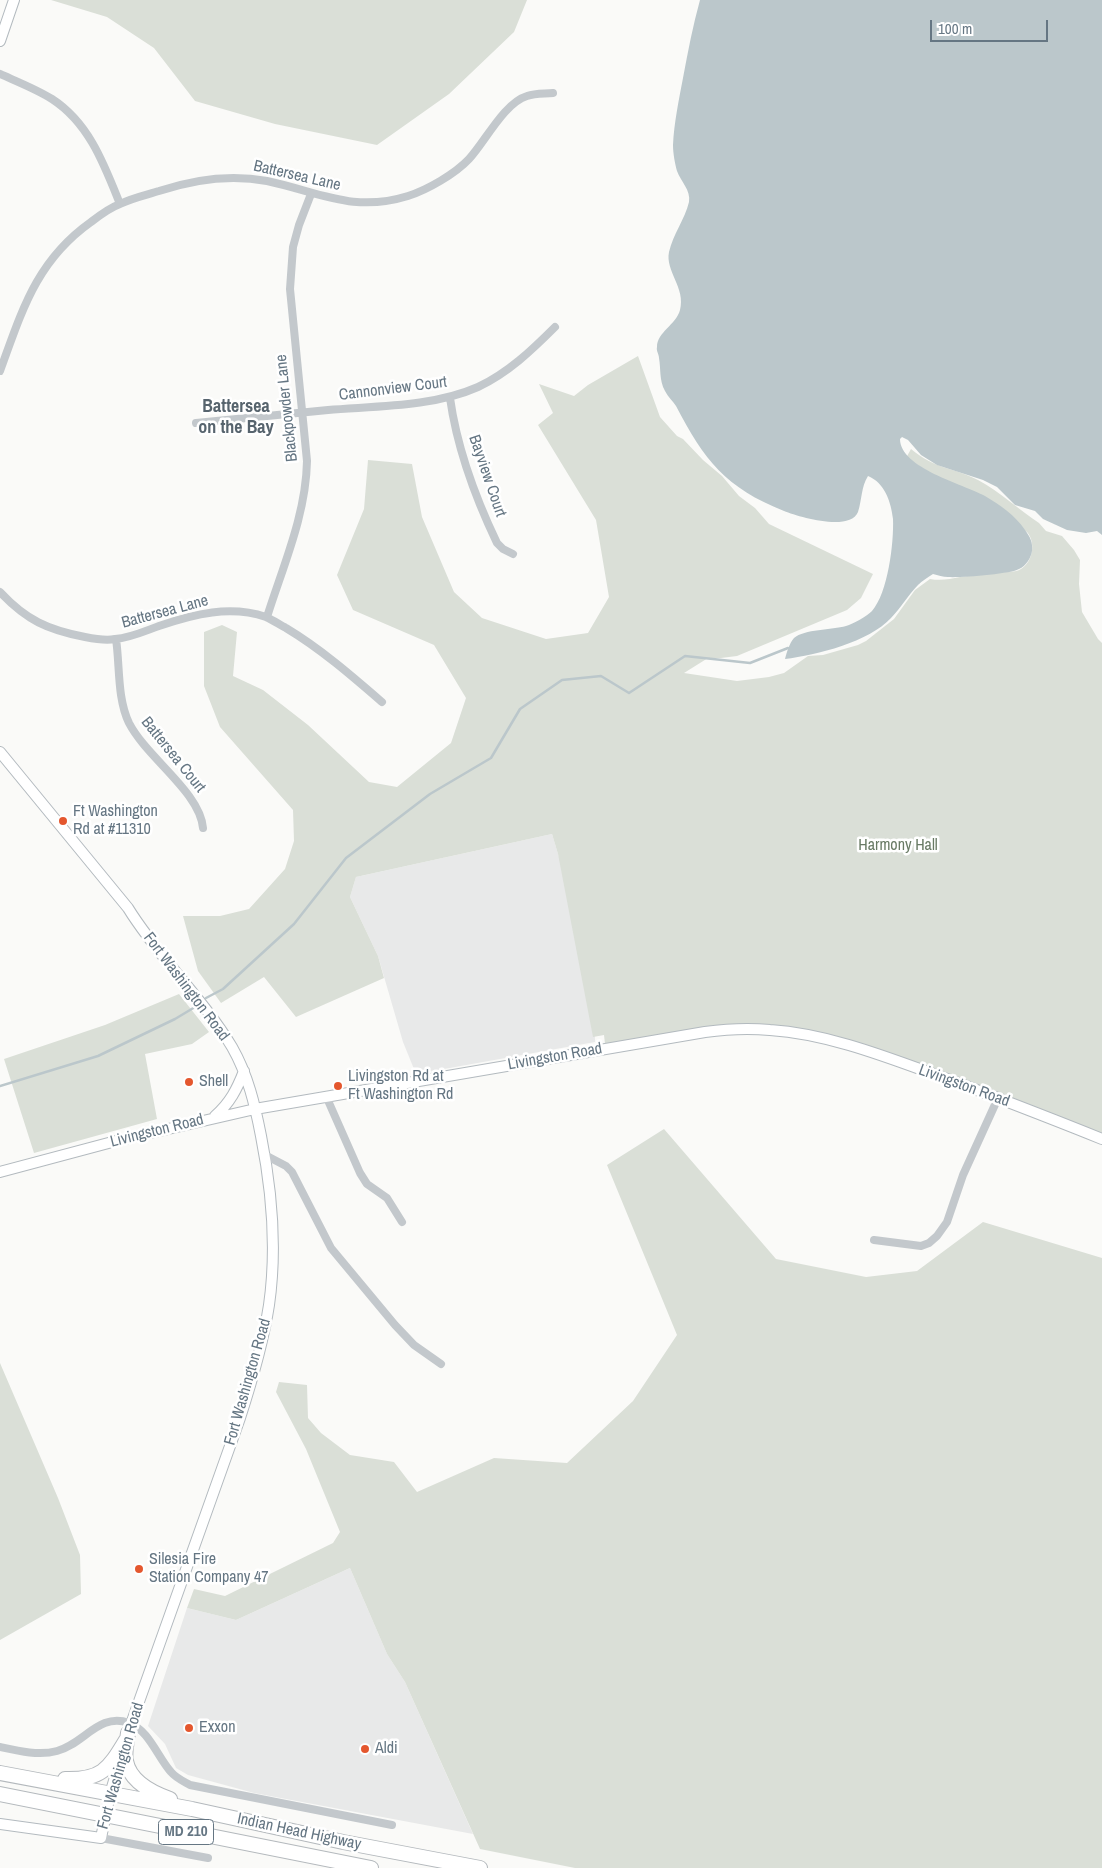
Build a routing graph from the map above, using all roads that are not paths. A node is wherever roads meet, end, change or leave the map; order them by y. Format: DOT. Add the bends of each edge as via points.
graph roads {
  1 [pos="14,0"];
  2 [pos="0,41"];
  3 [pos="0,74"];
  4 [pos="553,94"];
  5 [pos="311,194"];
  6 [pos="120,204"];
  7 [pos="555,327"];
  8 [pos="0,371"];
  9 [pos="450,398"];
  10 [pos="302,413"];
  11 [pos="196,423"];
  12 [pos="513,554"];
  13 [pos="0,592"];
  14 [pos="267,618"];
  15 [pos="116,640"];
  16 [pos="382,702"];
  17 [pos="0,752"];
  18 [pos="203,828"];
  19 [pos="244,1071"];
  20 [pos="326,1096"];
  21 [pos="998,1098"];
  22 [pos="255,1108"];
  23 [pos="214,1117"];
  24 [pos="1102,1139"];
  25 [pos="265,1155"];
  26 [pos="0,1172"];
  27 [pos="402,1222"];
  28 [pos="874,1240"];
  29 [pos="441,1364"];
  30 [pos="129,1732"];
  31 [pos="0,1747"];
  32 [pos="0,1772"];
  33 [pos="30,1778"];
  34 [pos="0,1794"];
  35 [pos="110,1794"];
  36 [pos="197,1810"];
  37 [pos="105,1816"];
  38 [pos="0,1824"];
  39 [pos="392,1825"];
  40 [pos="100,1838"];
  41 [pos="208,1858"];
  42 [pos="371,1868"];
  43 [pos="480,1868"];
  1 -- 2 [label="main road"];
  3 -- 6 [label="street" via="40,92 77,120 102,159"];
  4 -- 5 [label="street, Battersea Lane" via="519,99 497,121 468,160 419,192 393,200 366,203"];
  5 -- 6 [label="street, Battersea Lane" via="249,178 223,177 184,183"];
  5 -- 10 [label="street, Blackpowder Lane" via="299,225 291,264 292,318"];
  6 -- 8 [label="street, Battersea Lane" via="78,231 49,261 29,296"];
  7 -- 9 [label="street, Cannonview Court" via="506,370"];
  9 -- 10 [label="street, Cannonview Court"];
  9 -- 12 [label="street, Bayview Court" via="475,495 498,543"];
  10 -- 11 [label="street, Cannonview Court"];
  10 -- 14 [label="street, Blackpowder Lane" via="307,461 304,493"];
  13 -- 15 [label="street, Battersea Lane" via="24,614 45,627 89,638"];
  14 -- 15 [label="street, Battersea Lane" via="236,612 211,612"];
  14 -- 16 [label="street, Battersea Lane" via="316,647"];
  15 -- 18 [label="street, Battersea Court" via="128,721 149,752 195,804"];
  17 -- 19 [label="main road, Fort Washington Road" via="128,908 146,936 215,1021"];
  19 -- 22 [label="main road, Fort Washington Road"];
  19 -- 23 [label="main road" via="227,1106"];
  20 -- 21 [label="main road, Livingston Road" via="698,1033 743,1029 786,1031 835,1042 904,1063"];
  20 -- 22 [label="main road, Livingston Road"];
  20 -- 27 [label="street" via="367,1184 387,1198"];
  21 -- 24 [label="main road, Livingston Road"];
  21 -- 28 [label="street" via="963,1175 947,1222 937,1236 921,1246"];
  22 -- 23 [label="main road, Livingston Road"];
  22 -- 25 [label="main road, Fort Washington Road"];
  23 -- 26 [label="main road, Livingston Road"];
  25 -- 29 [label="street" via="292,1172 331,1248 395,1325 414,1346"];
  25 -- 30 [label="main road, Fort Washington Road" via="272,1257 269,1304 260,1350 240,1418"];
  30 -- 31 [label="street" via="117,1720 109,1720 57,1751 34,1753"];
  30 -- 33 [label="highway" via="110,1765 92,1777"];
  30 -- 35 [label="main road, Fort Washington Road"];
  30 -- 36 [label="highway" via="125,1760 133,1776 150,1791"];
  30 -- 39 [label="street" via="152,1744 169,1771 190,1784"];
  32 -- 33 [label="highway, Indian Head Highway / MD 210"];
  33 -- 35 [label="highway, Indian Head Highway / MD 210"];
  34 -- 37 [label="highway, Indian Head Highway / MD 210"];
  35 -- 36 [label="highway, Indian Head Highway / MD 210"];
  35 -- 37 [label="main road, Fort Washington Road"];
  36 -- 43 [label="highway, Indian Head Highway / MD 210"];
  37 -- 40 [label="main road, Fort Washington Road"];
  37 -- 42 [label="highway, Indian Head Highway / MD 210"];
  38 -- 40 [label="main road"];
  40 -- 41 [label="street"];
}
